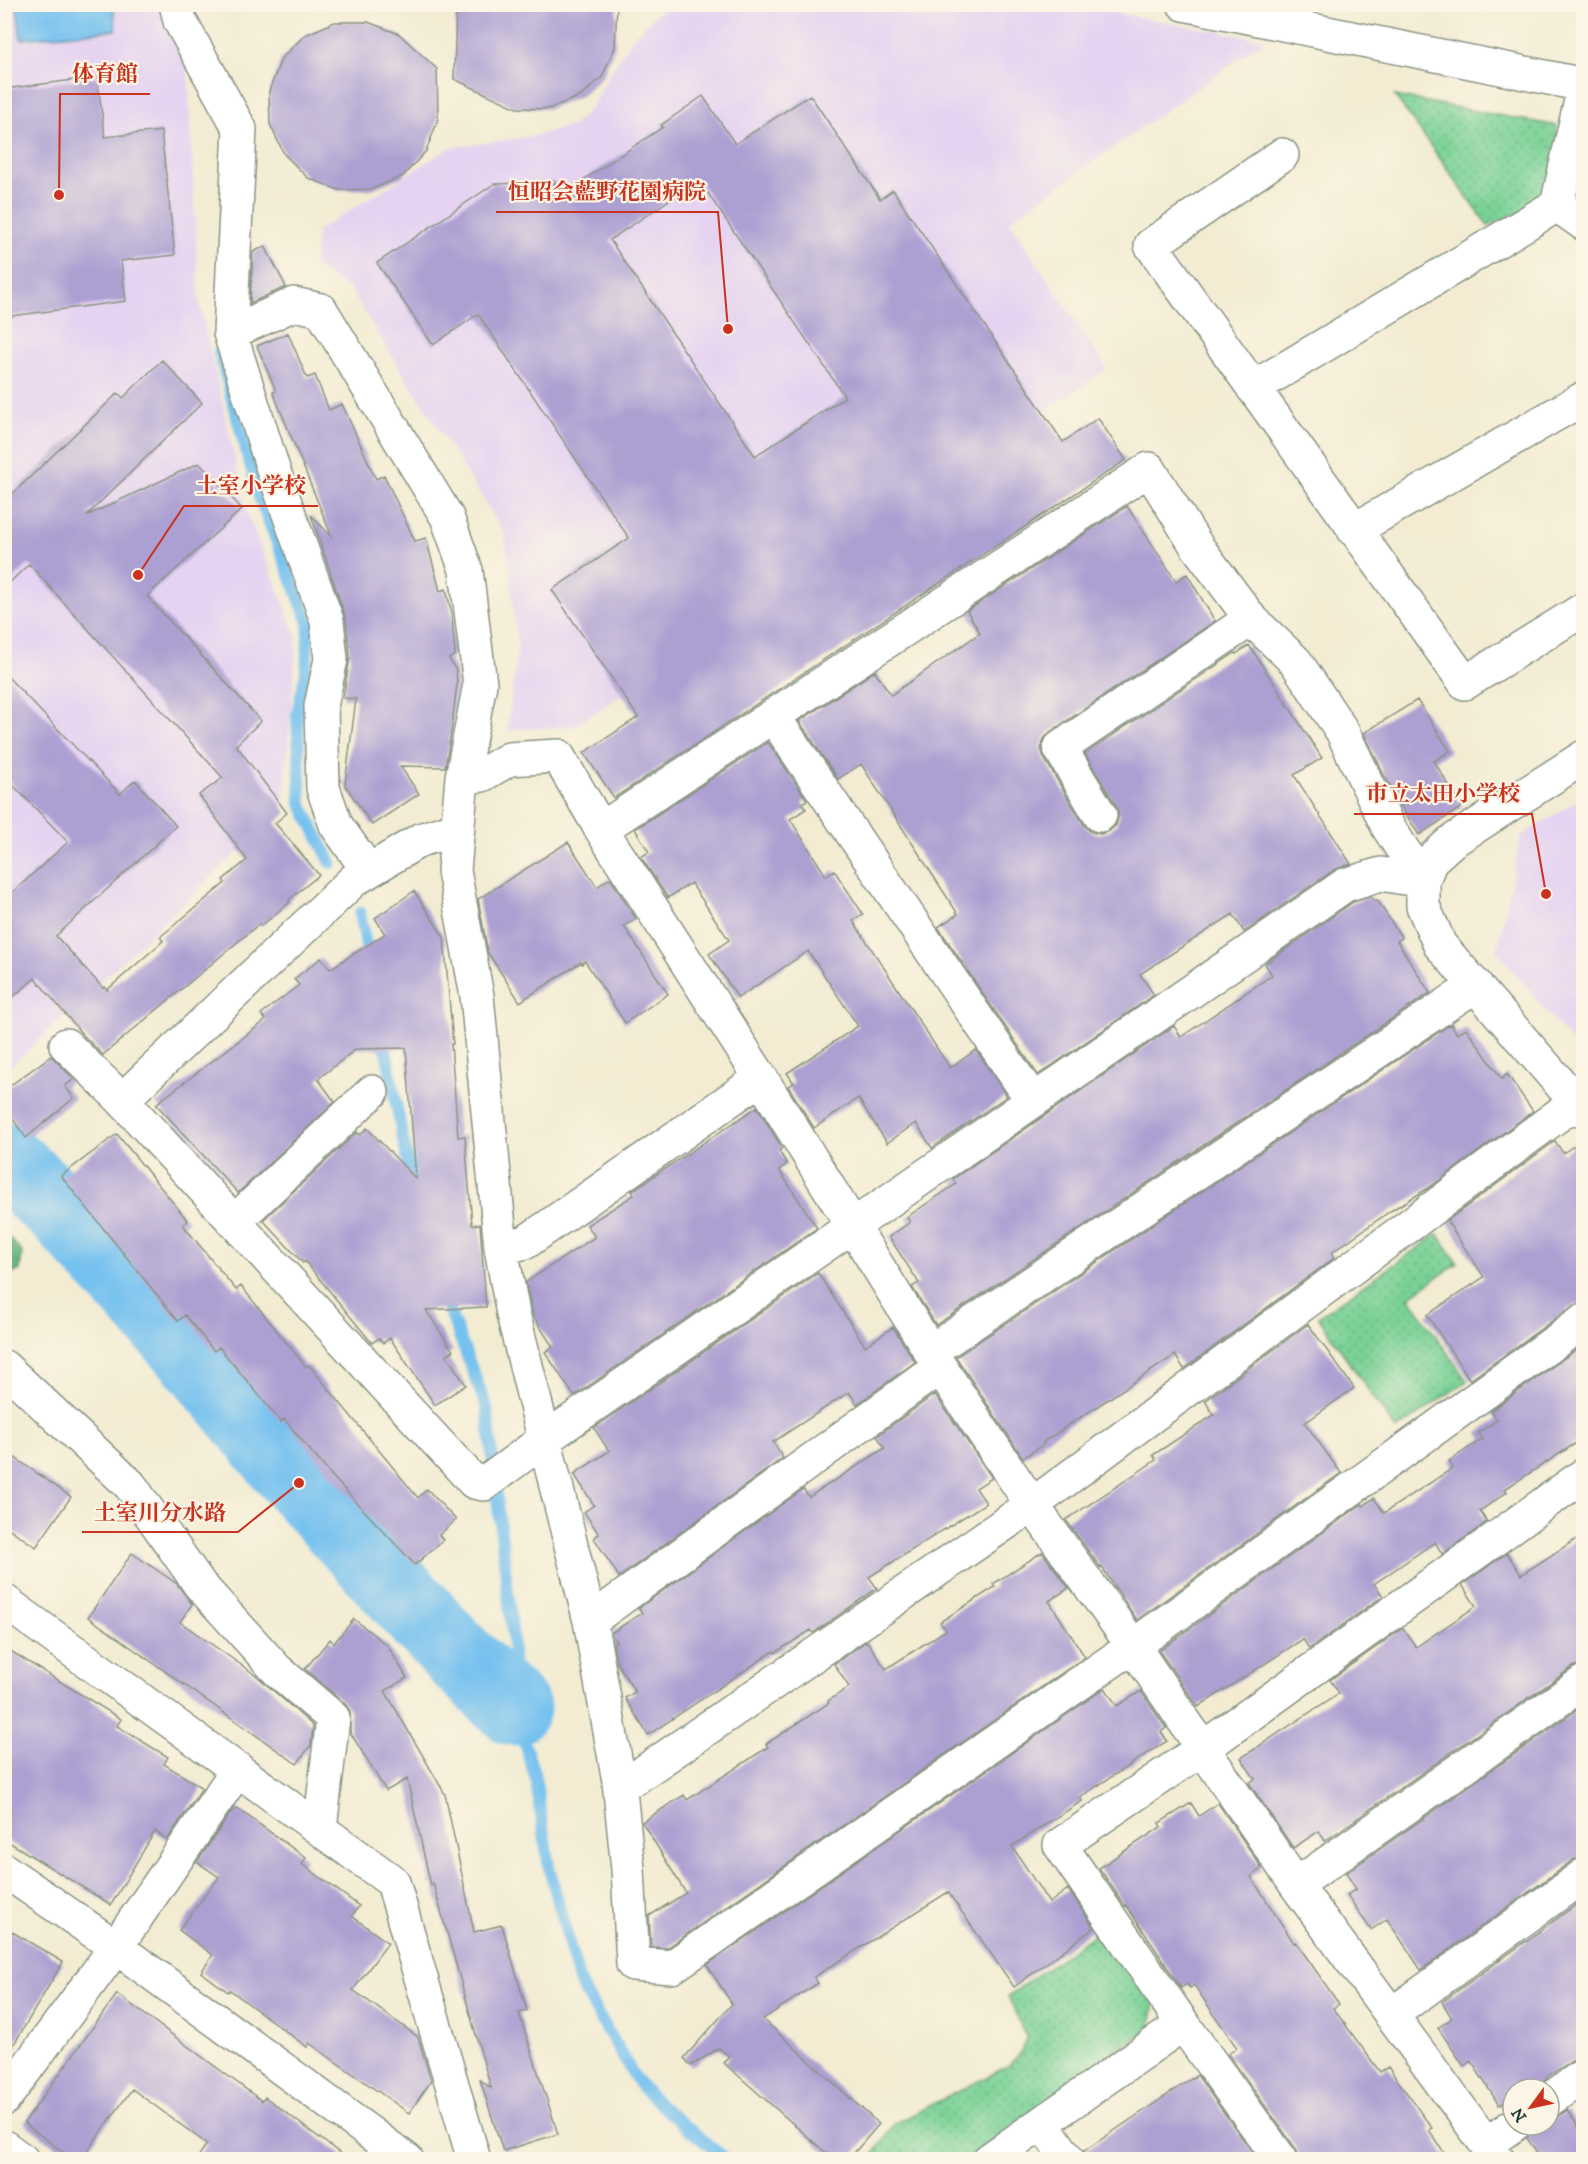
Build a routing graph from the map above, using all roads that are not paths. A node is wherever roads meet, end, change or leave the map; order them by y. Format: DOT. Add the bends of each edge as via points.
graph roads {
  1 [pos="176,4"];
  2 [pos="1184,4"];
  3 [pos="1584,86"];
  4 [pos="1282,155"];
  5 [pos="1557,205"];
  6 [pos="1584,224"];
  7 [pos="230,333"];
  8 [pos="1253,388"];
  9 [pos="1584,398"];
  10 [pos="1354,530"];
  11 [pos="1584,609"];
  12 [pos="1251,619"];
  13 [pos="773,716"];
  14 [pos="1584,757"];
  15 [pos="462,777"];
  16 [pos="1100,815"];
  17 [pos="458,828"];
  18 [pos="601,829"];
  19 [pos="368,870"];
  20 [pos="1423,880"];
  21 [pos="1476,985"];
  22 [pos="66,1045"];
  23 [pos="761,1078"];
  24 [pos="372,1092"];
  25 [pos="122,1100"];
  26 [pos="1034,1101"];
  27 [pos="1580,1107"];
  28 [pos="234,1222"];
  29 [pos="853,1226"];
  30 [pos="501,1248"];
  31 [pos="1584,1322"];
  32 [pos="936,1359"];
  33 [pos="4,1366"];
  34 [pos="545,1439"];
  35 [pos="1584,1475"];
  36 [pos="1032,1505"];
  37 [pos="4,1601"];
  38 [pos="590,1621"];
  39 [pos="1133,1646"];
  40 [pos="1584,1682"];
  41 [pos="1202,1749"];
  42 [pos="238,1768"];
  43 [pos="619,1781"];
  44 [pos="320,1828"];
  45 [pos="4,1870"];
  46 [pos="1584,1875"];
  47 [pos="1296,1885"];
  48 [pos="116,1947"];
  49 [pos="1391,2015"];
  50 [pos="1183,2024"];
  51 [pos="1584,2075"];
  52 [pos="1561,2091"];
  53 [pos="4,2099"];
  54 [pos="1042,2123"];
  55 [pos="1505,2137"];
  56 [pos="4,2147"];
  57 [pos="1493,2152"];
  58 [pos="22,2160"];
  59 [pos="406,2160"];
  60 [pos="474,2160"];
  61 [pos="989,2160"];
  62 [pos="1068,2160"];
  63 [pos="1281,2160"];
  1 -- 7 [label="street" via="180,21 240,129"];
  2 -- 3 [label="street"];
  3 -- 5 [label="street"];
  4 -- 8 [label="street" via="1151,245"];
  5 -- 6 [label="street"];
  5 -- 8 [label="street"];
  7 -- 15 [label="street" via="294,304 321,310 447,517 466,570 480,684"];
  7 -- 19 [label="street" via="327,621 331,659 321,706 323,788 336,825"];
  8 -- 10 [label="street"];
  9 -- 10 [label="street"];
  10 -- 11 [label="street" via="1465,684"];
  12 -- 13 [label="street" via="1196,545 1149,469"];
  12 -- 16 [label="street" via="1060,748"];
  12 -- 20 [label="street" via="1296,662 1335,721 1388,826"];
  13 -- 18 [label="street"];
  13 -- 26 [label="street"];
  14 -- 20 [label="street" via="1451,842 1431,860"];
  15 -- 17 [label="street"];
  15 -- 18 [label="street" via="483,775 509,759 558,756"];
  17 -- 19 [label="street" via="420,840"];
  17 -- 30 [label="street" via="454,872 477,996"];
  18 -- 23 [label="street"];
  19 -- 25 [label="street"];
  20 -- 21 [label="street" via="1424,906 1440,945"];
  20 -- 26 [label="street" via="1381,874 1345,885"];
  21 -- 27 [label="street"];
  21 -- 32 [label="street"];
  22 -- 25 [label="street"];
  23 -- 29 [label="street"];
  23 -- 30 [label="street" via="526,1242"];
  24 -- 28 [label="street"];
  25 -- 28 [label="street"];
  26 -- 29 [label="street"];
  27 -- 36 [label="street"];
  28 -- 34 [label="street" via="474,1482 484,1484"];
  29 -- 32 [label="street"];
  29 -- 34 [label="street"];
  30 -- 34 [label="street" via="513,1314"];
  31 -- 39 [label="street"];
  32 -- 36 [label="street"];
  32 -- 38 [label="street"];
  33 -- 44 [label="street" via="130,1485 200,1585 278,1670 333,1718"];
  34 -- 38 [label="street"];
  35 -- 41 [label="street"];
  36 -- 39 [label="street"];
  36 -- 43 [label="street" via="635,1778"];
  37 -- 42 [label="street"];
  38 -- 43 [label="street"];
  39 -- 41 [label="street"];
  39 -- 43 [label="street" via="672,1968 633,1964"];
  40 -- 47 [label="street"];
  41 -- 47 [label="street"];
  41 -- 50 [label="street" via="1060,1845"];
  42 -- 44 [label="street"];
  42 -- 48 [label="street"];
  44 -- 60 [label="street" via="393,1882"];
  45 -- 48 [label="street"];
  46 -- 49 [label="street"];
  47 -- 49 [label="street"];
  48 -- 53 [label="street"];
  48 -- 59 [label="street"];
  49 -- 57 [label="street"];
  50 -- 54 [label="street"];
  50 -- 63 [label="street"];
  51 -- 52 [label="street"];
  54 -- 61 [label="street"];
  54 -- 62 [label="street"];
  55 -- 57 [label="street"];
  56 -- 58 [label="street"];
}
